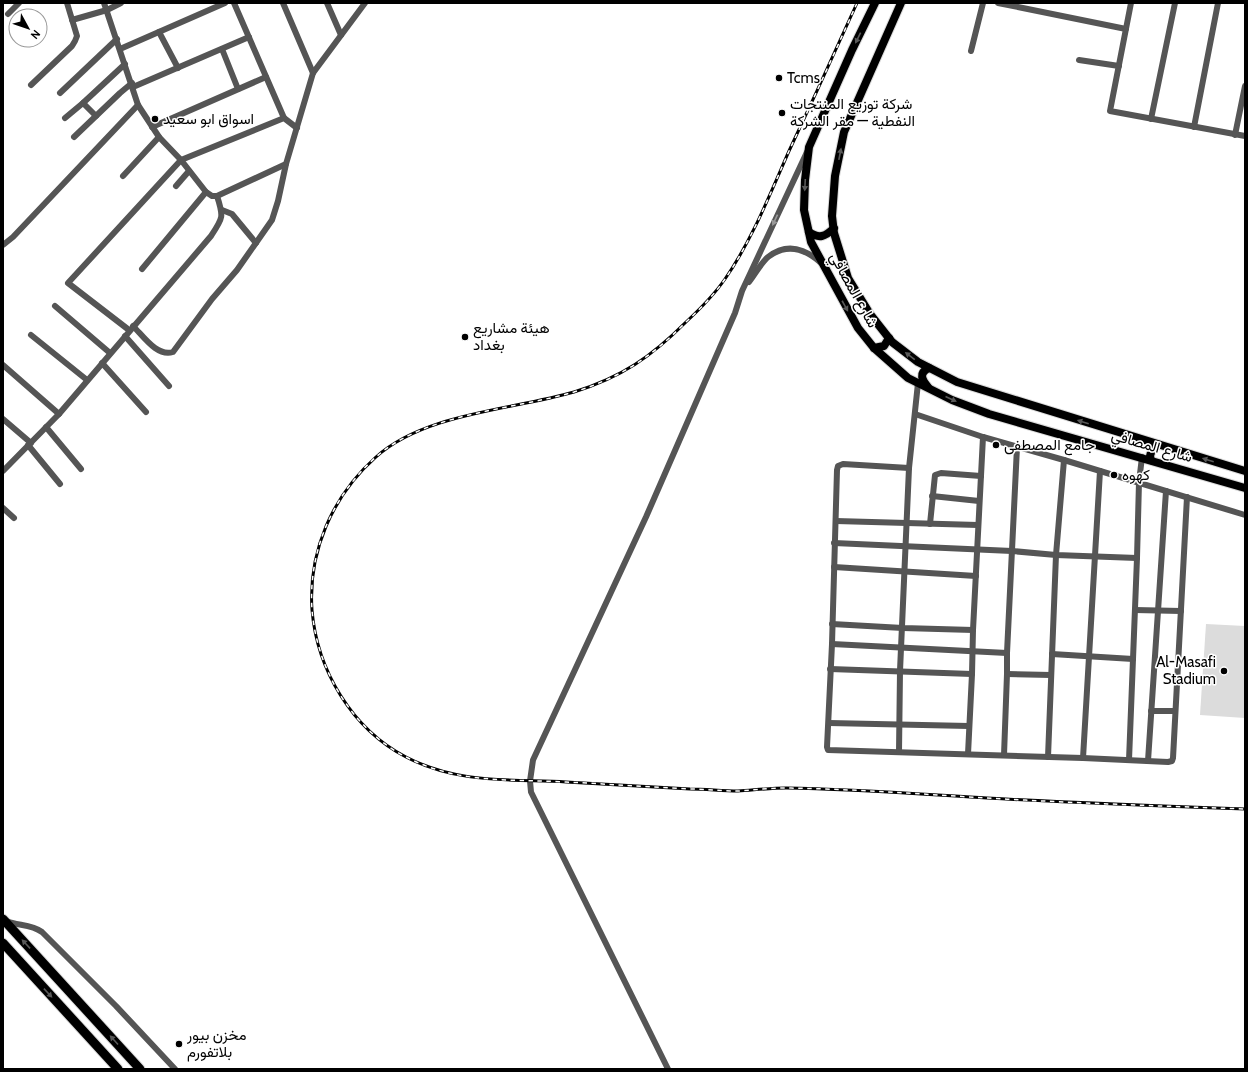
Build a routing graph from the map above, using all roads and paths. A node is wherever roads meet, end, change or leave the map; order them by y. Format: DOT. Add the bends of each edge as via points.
graph roads {
  1 [pos="67,3"];
  2 [pos="104,3"];
  3 [pos="121,3"];
  4 [pos="225,3"];
  5 [pos="234,3"];
  6 [pos="283,3"];
  7 [pos="328,3"];
  8 [pos="365,3"];
  9 [pos="875,3"];
  10 [pos="901,3"];
  11 [pos="983,3"];
  12 [pos="998,3"];
  13 [pos="1131,3"];
  14 [pos="1175,3"];
  15 [pos="1218,3"];
  16 [pos="107,10"];
  17 [pos="72,20"];
  18 [pos="1126,29"];
  19 [pos="159,32"];
  20 [pos="341,35"];
  21 [pos="249,37"];
  22 [pos="117,39"];
  23 [pos="120,49"];
  24 [pos="222,49"];
  25 [pos="971,51"];
  26 [pos="1079,60"];
  27 [pos="125,64"];
  28 [pos="1119,66"];
  29 [pos="178,68"];
  30 [pos="313,73"];
  31 [pos="266,77"];
  32 [pos="31,85"];
  33 [pos="132,85"];
  34 [pos="1245,86"];
  35 [pos="238,89"];
  36 [pos="60,93"];
  37 [pos="83,103"];
  38 [pos="138,105"];
  39 [pos="96,116"];
  40 [pos="65,118"];
  41 [pos="284,118"];
  42 [pos="1151,119"];
  43 [pos="152,127"];
  44 [pos="1194,127"];
  45 [pos="297,128"];
  46 [pos="1235,134"];
  47 [pos="1245,136"];
  48 [pos="74,137"];
  49 [pos="159,137"];
  50 [pos="809,146"];
  51 [pos="181,160"];
  52 [pos="286,164"];
  53 [pos="189,171"];
  54 [pos="123,176"];
  55 [pos="176,186"];
  56 [pos="206,192"];
  57 [pos="217,196"];
  58 [pos="222,210"];
  59 [pos="834,228"];
  60 [pos="809,232"];
  61 [pos="256,243"];
  62 [pos="3,245"];
  63 [pos="824,266"];
  64 [pos="142,269"];
  65 [pos="742,291"];
  66 [pos="55,306"];
  67 [pos="131,328"];
  68 [pos="31,335"];
  69 [pos="125,336"];
  70 [pos="889,338"];
  71 [pos="874,348"];
  72 [pos="110,353"];
  73 [pos="102,363"];
  74 [pos="3,365"];
  75 [pos="926,366"];
  76 [pos="87,380"];
  77 [pos="918,383"];
  78 [pos="169,386"];
  79 [pos="929,388"];
  80 [pos="146,412"];
  81 [pos="59,414"];
  82 [pos="914,414"];
  83 [pos="3,419"];
  84 [pos="46,427"];
  85 [pos="983,437"];
  86 [pos="1142,440"];
  87 [pos="30,444"];
  88 [pos="1158,445"];
  89 [pos="1016,446"];
  90 [pos="1140,457"];
  91 [pos="3,460"];
  92 [pos="1064,460"];
  93 [pos="1151,460"];
  94 [pos="9,465"];
  95 [pos="909,468"];
  96 [pos="81,469"];
  97 [pos="3,471"];
  98 [pos="1100,471"];
  99 [pos="1245,472"];
  100 [pos="981,476"];
  101 [pos="1139,482"];
  102 [pos="60,484"];
  103 [pos="1245,488"];
  104 [pos="1166,491"];
  105 [pos="932,496"];
  106 [pos="1187,498"];
  107 [pos="979,502"];
  108 [pos="3,508"];
  109 [pos="1245,515"];
  110 [pos="14,518"];
  111 [pos="836,521"];
  112 [pos="906,524"];
  113 [pos="930,524"];
  114 [pos="978,525"];
  115 [pos="834,542"];
  116 [pos="906,547"];
  117 [pos="977,550"];
  118 [pos="1012,552"];
  119 [pos="1056,555"];
  120 [pos="1095,556"];
  121 [pos="1137,558"];
  122 [pos="834,567"];
  123 [pos="906,571"];
  124 [pos="976,576"];
  125 [pos="1135,610"];
  126 [pos="1158,610"];
  127 [pos="1181,611"];
  128 [pos="832,624"];
  129 [pos="903,628"];
  130 [pos="973,630"];
  131 [pos="832,644"];
  132 [pos="902,648"];
  133 [pos="973,651"];
  134 [pos="1007,653"];
  135 [pos="1052,654"];
  136 [pos="1089,657"];
  137 [pos="1133,659"];
  138 [pos="830,669"];
  139 [pos="900,671"];
  140 [pos="972,674"];
  141 [pos="1007,674"];
  142 [pos="1051,675"];
  143 [pos="1151,711"];
  144 [pos="1175,711"];
  145 [pos="828,723"];
  146 [pos="899,724"];
  147 [pos="969,726"];
  148 [pos="899,752"];
  149 [pos="968,754"];
  150 [pos="1004,755"];
  151 [pos="1048,757"];
  152 [pos="1083,758"];
  153 [pos="1129,760"];
  154 [pos="1148,761"];
  155 [pos="3,919"];
  156 [pos="3,943"];
  157 [pos="118,1069"];
  158 [pos="140,1069"];
  159 [pos="175,1069"];
  160 [pos="668,1069"];
  1 -- 17 [label="street"];
  2 -- 16 [label="street"];
  3 -- 16 [label="street"];
  4 -- 19 [label="street"];
  5 -- 21 [label="street"];
  6 -- 30 [label="street"];
  7 -- 20 [label="street"];
  8 -- 20 [label="street"];
  9 -- 50 [label="main road, شارع المصافي, one-way"];
  59 -- 10 [label="main road, شارع المصافي, one-way" via="832,216 835,176 844,132"];
  11 -- 25 [label="street"];
  12 -- 18 [label="street"];
  13 -- 18 [label="street"];
  14 -- 42 [label="street"];
  15 -- 44 [label="street"];
  16 -- 17 [label="street"];
  16 -- 22 [label="street"];
  17 -- 32 [label="street" via="77,36 72,46"];
  18 -- 28 [label="street"];
  19 -- 23 [label="street"];
  19 -- 29 [label="street"];
  20 -- 30 [label="street"];
  21 -- 24 [label="street"];
  21 -- 31 [label="street"];
  22 -- 23 [label="street"];
  22 -- 36 [label="street"];
  23 -- 27 [label="street"];
  24 -- 29 [label="street"];
  24 -- 35 [label="street"];
  26 -- 28 [label="street"];
  27 -- 33 [label="street"];
  27 -- 37 [label="street"];
  28 -- 42 [label="street" via="1110,111"];
  29 -- 33 [label="street"];
  30 -- 45 [label="street"];
  31 -- 35 [label="street"];
  31 -- 41 [label="street"];
  33 -- 38 [label="street"];
  33 -- 39 [label="street"];
  34 -- 46 [label="street"];
  35 -- 43 [label="street"];
  37 -- 39 [label="street"];
  37 -- 40 [label="street"];
  38 -- 43 [label="street"];
  38 -- 62 [label="street"];
  39 -- 48 [label="street"];
  41 -- 45 [label="street"];
  41 -- 51 [label="street"];
  42 -- 44 [label="street"];
  43 -- 49 [label="street"];
  44 -- 46 [label="street"];
  45 -- 52 [label="street"];
  46 -- 47 [label="street"];
  49 -- 51 [label="street"];
  49 -- 54 [label="street"];
  50 -- 60 [label="main road, شارع المصافي, one-way" via="804,210"];
  50 -- 65 [label="street, one-way"];
  51 -- 53 [label="street"];
  51 -- 67 [label="street" via="68,283"];
  52 -- 57 [label="street"];
  52 -- 61 [label="street" via="272,220"];
  53 -- 55 [label="street"];
  53 -- 56 [label="street"];
  56 -- 57 [label="street"];
  56 -- 64 [label="street"];
  57 -- 58 [label="street"];
  58 -- 61 [label="street" via="232,214"];
  58 -- 67 [label="street" via="219,224 211,236"];
  59 -- 60 [label="main road" via="821,237"];
  59 -- 70 [label="main road, شارع المصافي" via="848,278 870,314"];
  60 -- 63 [label="main road, شارع المصافي" via="811,242"];
  61 -- 67 [label="street" via="173,352 157,350"];
  63 -- 65 [label="street" via="815,257 798,249 784,249 768,257"];
  63 -- 71 [label="main road, شارع المصافي, one-way" via="858,328"];
  65 -- 160 [label="street" via="735,313 646,517 533,760 530,781 531,792"];
  66 -- 72 [label="street"];
  67 -- 69 [label="street"];
  68 -- 76 [label="street"];
  69 -- 72 [label="street"];
  69 -- 78 [label="street"];
  70 -- 71 [label="main road" via="884,346"];
  75 -- 70 [label="main road, شارع المصافي, one-way"];
  71 -- 77 [label="main road, شارع المصافي" via="908,378"];
  72 -- 73 [label="street"];
  73 -- 76 [label="street"];
  73 -- 80 [label="street"];
  74 -- 81 [label="street"];
  75 -- 77 [label="main road"];
  75 -- 79 [label="main road" via="922,378"];
  86 -- 75 [label="main road, شارع المصافي, one-way" via="957,382"];
  76 -- 81 [label="street"];
  77 -- 79 [label="main road, شارع المصافي"];
  77 -- 82 [label="street"];
  79 -- 90 [label="main road, شارع المصافي, one-way" via="989,414"];
  81 -- 84 [label="street"];
  82 -- 85 [label="street"];
  82 -- 95 [label="street"];
  83 -- 87 [label="street"];
  84 -- 87 [label="street"];
  84 -- 96 [label="street"];
  85 -- 89 [label="street"];
  85 -- 100 [label="street"];
  86 -- 88 [label="main road, شارع المصافي"];
  86 -- 90 [label="main road" via="1143,450"];
  87 -- 94 [label="street"];
  87 -- 102 [label="street"];
  88 -- 93 [label="main road" via="1152,452"];
  99 -- 88 [label="main road, شارع المصافي, one-way"];
  89 -- 92 [label="street"];
  89 -- 118 [label="street"];
  90 -- 93 [label="main road, شارع المصافي"];
  90 -- 101 [label="street"];
  91 -- 94 [label="street"];
  92 -- 98 [label="street"];
  92 -- 119 [label="street"];
  93 -- 103 [label="main road, شارع المصافي"];
  94 -- 97 [label="street"];
  95 -- 111 [label="street" via="843,464 838,466"];
  95 -- 112 [label="street"];
  98 -- 101 [label="street"];
  98 -- 120 [label="street"];
  100 -- 105 [label="street" via="941,473 935,475"];
  100 -- 107 [label="street"];
  101 -- 104 [label="street"];
  101 -- 121 [label="street"];
  104 -- 106 [label="street"];
  104 -- 126 [label="street"];
  105 -- 107 [label="street"];
  105 -- 113 [label="street"];
  106 -- 109 [label="street"];
  106 -- 127 [label="street"];
  107 -- 114 [label="street"];
  108 -- 110 [label="street"];
  111 -- 112 [label="street"];
  111 -- 115 [label="street"];
  112 -- 113 [label="street"];
  112 -- 116 [label="street"];
  113 -- 114 [label="street"];
  114 -- 117 [label="street"];
  115 -- 116 [label="street"];
  115 -- 122 [label="street"];
  116 -- 117 [label="street"];
  116 -- 123 [label="street"];
  117 -- 118 [label="street"];
  117 -- 124 [label="street"];
  118 -- 119 [label="street"];
  118 -- 134 [label="street"];
  119 -- 120 [label="street"];
  119 -- 135 [label="street"];
  120 -- 121 [label="street"];
  120 -- 136 [label="street"];
  121 -- 125 [label="street"];
  122 -- 123 [label="street"];
  122 -- 128 [label="street"];
  123 -- 124 [label="street"];
  123 -- 129 [label="street"];
  124 -- 130 [label="street"];
  125 -- 126 [label="street"];
  125 -- 137 [label="street"];
  126 -- 127 [label="street"];
  126 -- 143 [label="street"];
  127 -- 144 [label="street"];
  128 -- 129 [label="street"];
  128 -- 131 [label="street"];
  129 -- 130 [label="street"];
  129 -- 132 [label="street"];
  130 -- 133 [label="street"];
  131 -- 132 [label="street"];
  131 -- 138 [label="street"];
  132 -- 133 [label="street"];
  132 -- 139 [label="street"];
  133 -- 134 [label="street"];
  133 -- 140 [label="street"];
  134 -- 141 [label="street"];
  135 -- 136 [label="street"];
  135 -- 142 [label="street"];
  136 -- 137 [label="street"];
  136 -- 152 [label="street"];
  137 -- 153 [label="street"];
  138 -- 139 [label="street"];
  138 -- 145 [label="street"];
  139 -- 140 [label="street"];
  139 -- 146 [label="street"];
  140 -- 147 [label="street"];
  141 -- 142 [label="street"];
  141 -- 150 [label="street"];
  142 -- 151 [label="street"];
  143 -- 144 [label="street"];
  143 -- 154 [label="street"];
  144 -- 154 [label="street" via="1172,761"];
  145 -- 146 [label="street"];
  145 -- 148 [label="street" via="828,750"];
  146 -- 147 [label="street"];
  146 -- 148 [label="street"];
  147 -- 149 [label="street"];
  148 -- 149 [label="street"];
  149 -- 150 [label="street"];
  150 -- 151 [label="street"];
  151 -- 152 [label="street"];
  152 -- 153 [label="street"];
  153 -- 154 [label="street"];
  158 -- 155 [label="highway, one-way"];
  155 -- 159 [label="street" via="42,932"];
  156 -- 157 [label="highway, one-way"];
}
